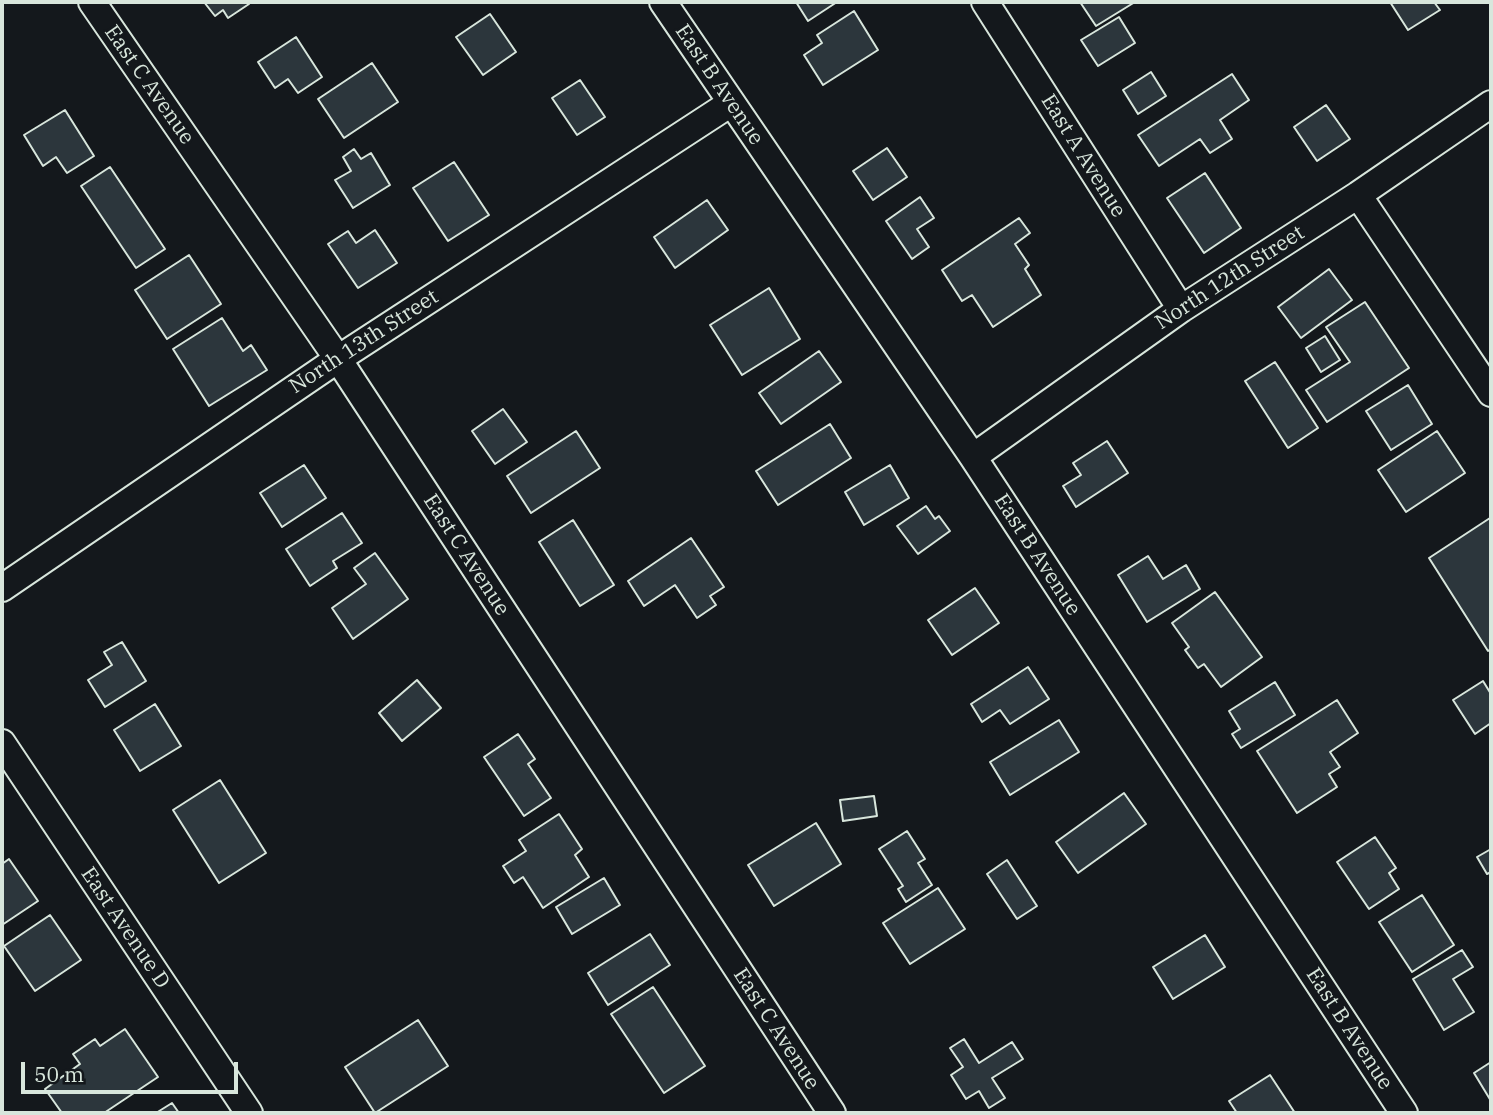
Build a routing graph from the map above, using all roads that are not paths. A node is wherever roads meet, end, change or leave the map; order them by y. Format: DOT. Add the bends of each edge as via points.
graph roads {
  1 [pos="92,2"];
  2 [pos="663,2"];
  3 [pos="985,2"];
  4 [pos="731,103"];
  5 [pos="1491,104"];
  6 [pos="1358,195"];
  7 [pos="1181,309"];
  8 [pos="338,359"];
  9 [pos="1491,393"];
  10 [pos="973,457"];
  11 [pos="2,588"];
  12 [pos="2,743"];
  13 [pos="249,1113"];
  14 [pos="832,1113"];
  15 [pos="1404,1113"];
  1 -- 8 [label="street, East C Avenue"];
  2 -- 4 [label="street, East B Avenue"];
  3 -- 7 [label="street, East A Avenue"];
  4 -- 8 [label="street, North 13th Street"];
  4 -- 10 [label="street, East B Avenue"];
  5 -- 6 [label="street, North 12th Street"];
  6 -- 7 [label="street, North 12th Street"];
  6 -- 9 [label="street"];
  7 -- 10 [label="street, North 12th Street"];
  8 -- 11 [label="street, North 13th Street"];
  8 -- 14 [label="street, East C Avenue"];
  10 -- 15 [label="street, East B Avenue"];
  12 -- 13 [label="street, East Avenue D"];
}
